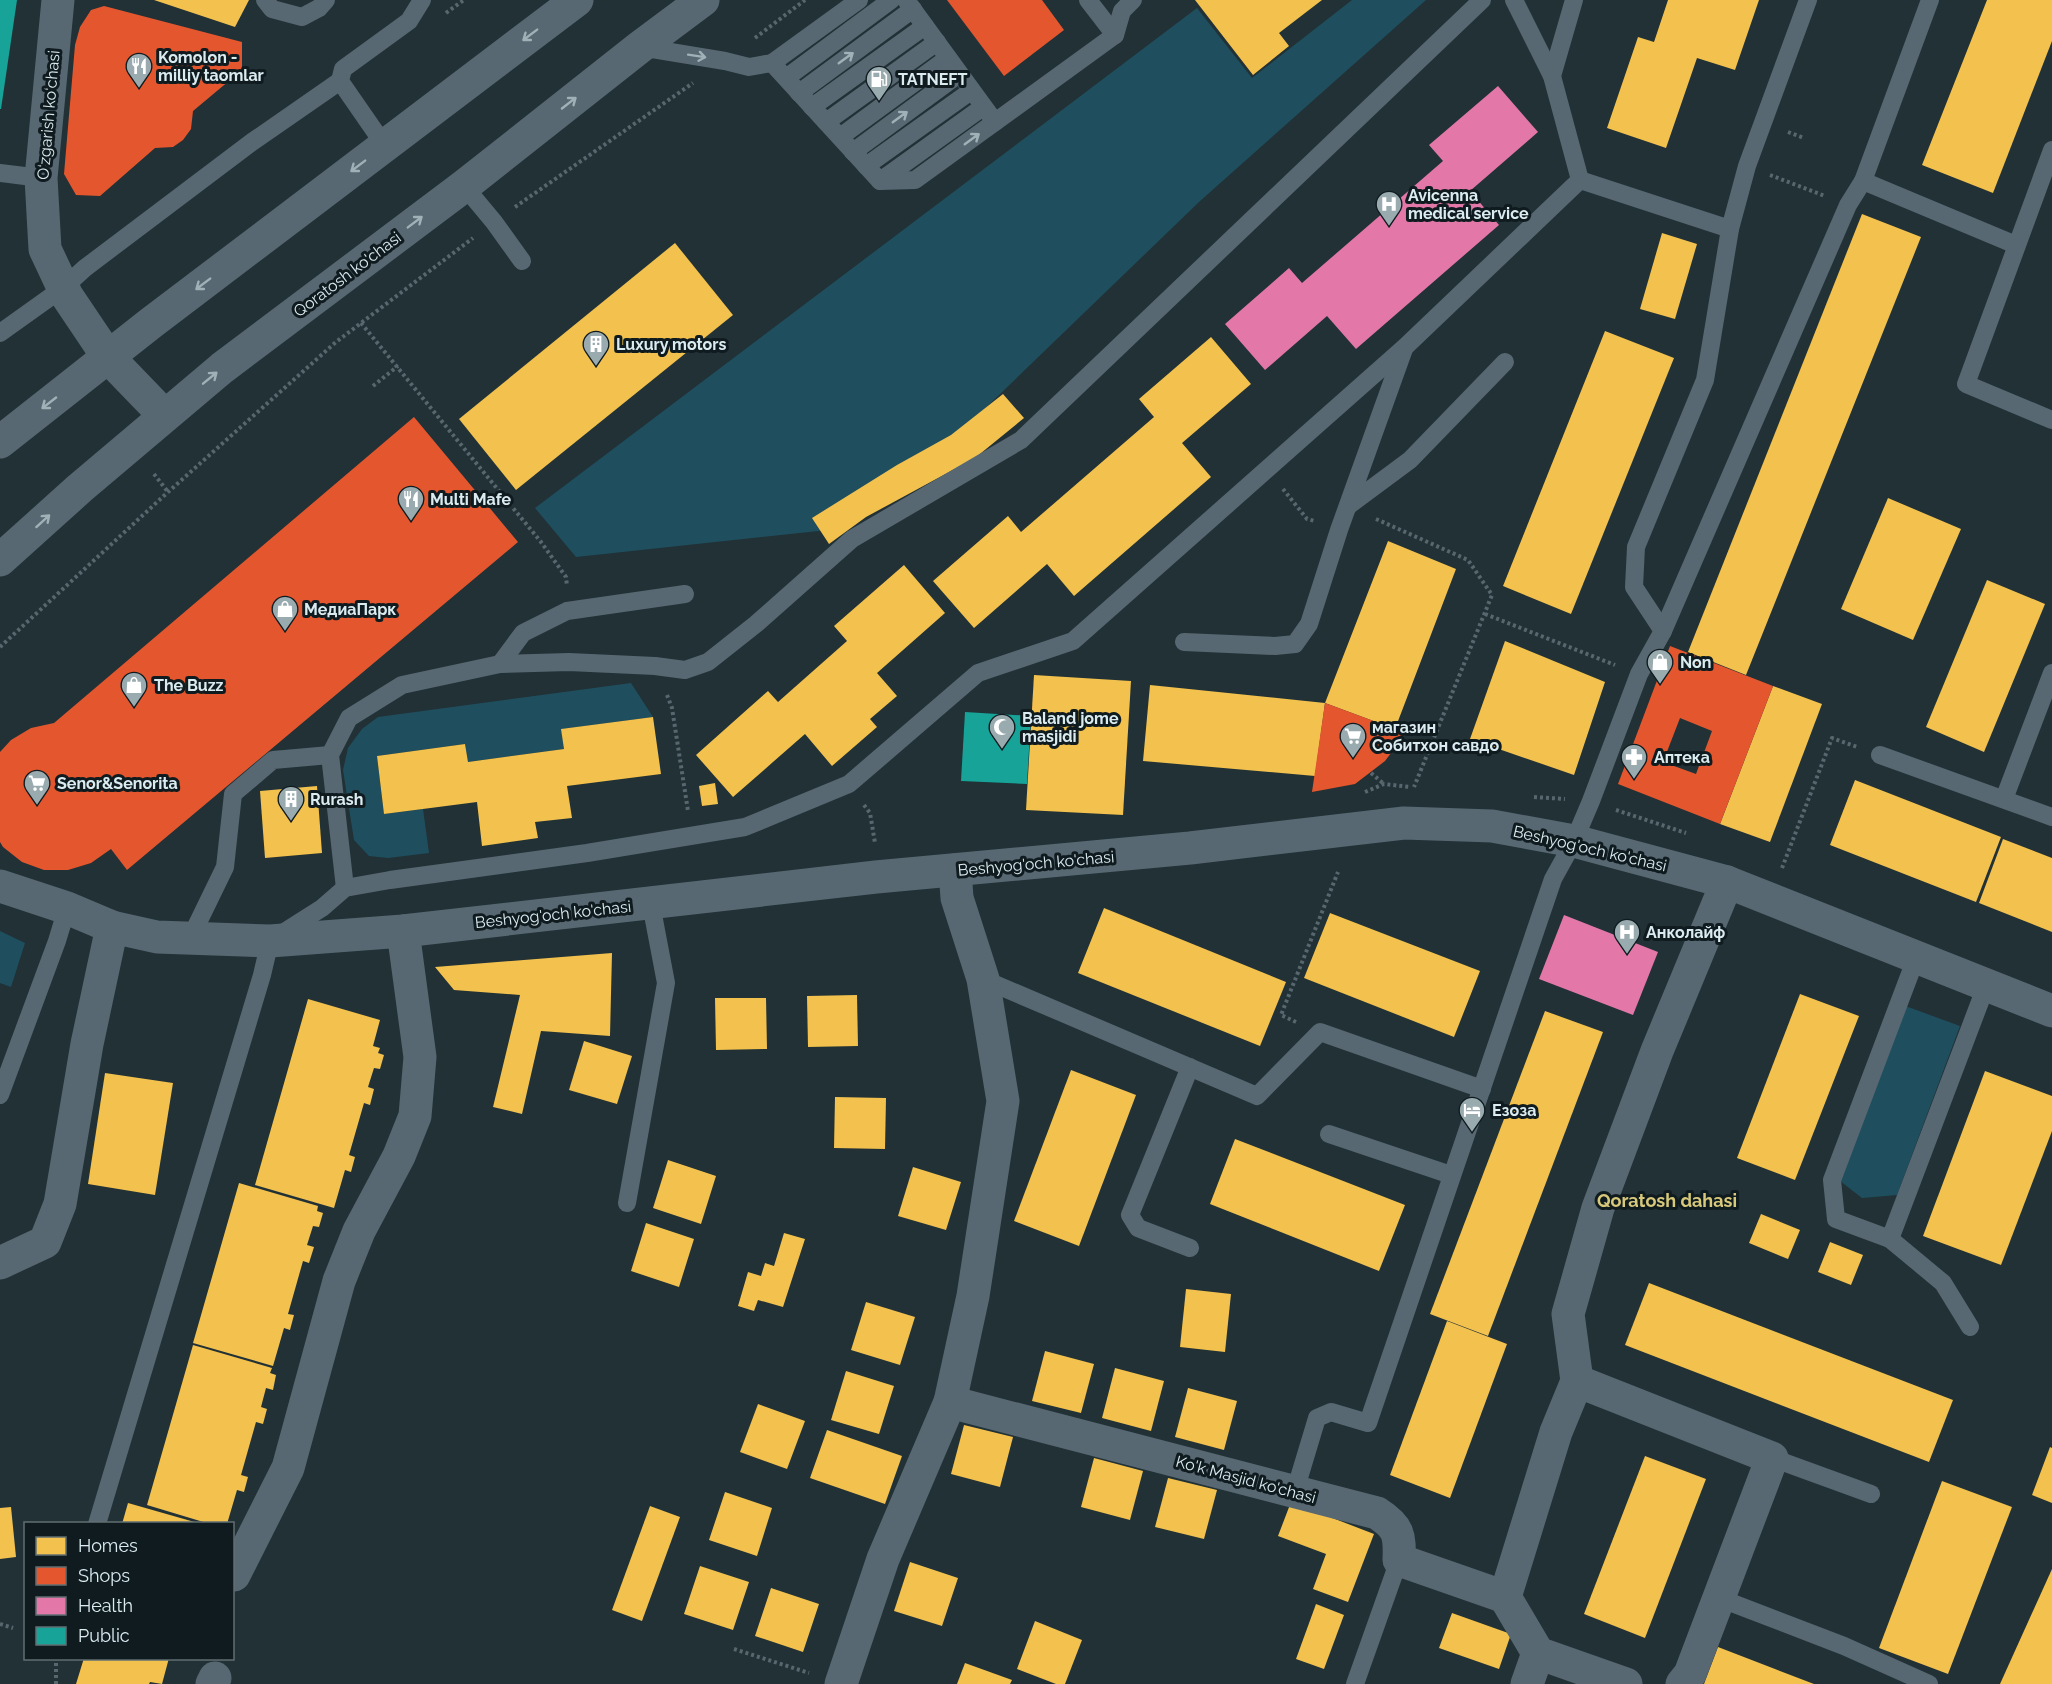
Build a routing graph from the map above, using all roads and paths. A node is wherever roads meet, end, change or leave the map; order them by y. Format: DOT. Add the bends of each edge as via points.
graph roads {
  1 [pos="58,0"];
  2 [pos="266,0"];
  3 [pos="326,0"];
  4 [pos="422,0"];
  5 [pos="577,0"];
  6 [pos="703,0"];
  7 [pos="805,0"];
  8 [pos="859,0"];
  9 [pos="891,0"];
  10 [pos="1088,0"];
  11 [pos="1132,0"];
  12 [pos="1482,0"];
  13 [pos="1515,0"];
  14 [pos="1574,0"];
  15 [pos="1808,0"];
  16 [pos="1930,0"];
  17 [pos="910,5"];
  18 [pos="925,26"];
  19 [pos="1115,35"];
  20 [pos="937,42"];
  21 [pos="640,47"];
  22 [pos="948,58"];
  23 [pos="725,61"];
  24 [pos="772,63"];
  25 [pos="959,74"];
  26 [pos="1552,76"];
  27 [pos="786,78"];
  28 [pos="340,81"];
  29 [pos="971,90"];
  30 [pos="799,93"];
  31 [pos="812,107"];
  32 [pos="983,107"];
  33 [pos="826,122"];
  34 [pos="995,123"];
  35 [pos="840,137"];
  36 [pos="385,146"];
  37 [pos="2052,150"];
  38 [pos="853,152"];
  39 [pos="866,166"];
  40 [pos="0,173"];
  41 [pos="41,178"];
  42 [pos="1580,180"];
  43 [pos="880,181"];
  44 [pos="1863,181"];
  45 [pos="1790,183"];
  46 [pos="464,186"];
  47 [pos="2044,197"];
  48 [pos="1848,205"];
  49 [pos="494,222"];
  50 [pos="1730,229"];
  51 [pos="2016,245"];
  52 [pos="522,261"];
  53 [pos="63,288"];
  54 [pos="361,323"];
  55 [pos="0,333"];
  56 [pos="1405,348"];
  57 [pos="108,357"];
  58 [pos="1505,362"];
  59 [pos="398,366"];
  60 [pos="373,386"];
  61 [pos="164,415"];
  62 [pos="2052,420"];
  63 [pos="0,442"];
  64 [pos="1267,470"];
  65 [pos="154,474"];
  66 [pos="168,492"];
  67 [pos="1348,507"];
  68 [pos="1307,519"];
  69 [pos="541,542"];
  70 [pos="0,560"];
  71 [pos="685,594"];
  72 [pos="1485,614"];
  73 [pos="1662,631"];
  74 [pos="1184,642"];
  75 [pos="0,647"];
  76 [pos="500,664"];
  77 [pos="655,666"];
  78 [pos="2052,673"];
  79 [pos="1639,674"];
  80 [pos="330,755"];
  81 [pos="1880,755"];
  82 [pos="1371,773"];
  83 [pos="1384,784"];
  84 [pos="1414,787"];
  85 [pos="2004,799"];
  86 [pos="870,813"];
  87 [pos="2052,817"];
  88 [pos="691,836"];
  89 [pos="1574,841"];
  90 [pos="875,844"];
  91 [pos="955,870"];
  92 [pos="1338,872"];
  93 [pos="1727,882"];
  94 [pos="0,886"];
  95 [pos="345,888"];
  96 [pos="1771,900"];
  97 [pos="651,904"];
  98 [pos="67,908"];
  99 [pos="112,927"];
  100 [pos="403,931"];
  101 [pos="190,939"];
  102 [pos="270,941"];
  103 [pos="1916,958"];
  104 [pos="982,979"];
  105 [pos="1986,986"];
  106 [pos="2052,1011"];
  107 [pos="1320,1032"];
  108 [pos="1190,1067"];
  109 [pos="1482,1089"];
  110 [pos="0,1095"];
  111 [pos="1329,1134"];
  112 [pos="1451,1175"];
  113 [pos="627,1203"];
  114 [pos="1890,1239"];
  115 [pos="1190,1248"];
  116 [pos="0,1263"];
  117 [pos="1970,1327"];
  118 [pos="1576,1381"];
  119 [pos="950,1402"];
  120 [pos="1772,1458"];
  121 [pos="1295,1491"];
  122 [pos="1871,1494"];
  123 [pos="98,1522"];
  124 [pos="1399,1560"];
  125 [pos="234,1575"];
  126 [pos="1505,1598"];
  127 [pos="1719,1598"];
  128 [pos="0,1624"];
  129 [pos="13,1628"];
  130 [pos="734,1648"];
  131 [pos="1538,1653"];
  132 [pos="56,1660"];
  133 [pos="841,1683"];
  134 [pos="56,1684"];
  135 [pos="1355,1684"];
  136 [pos="1527,1684"];
  137 [pos="1626,1684"];
  138 [pos="1682,1684"];
  139 [pos="1929,1684"];
  1 -- 41 [label="street, O‘zgarish ko‘chasi"];
  2 -- 3 [label="lane" via="272,9 302,17"];
  4 -- 28 [label="lane" via="409,21 343,69"];
  5 -- 36 [label="street, one-way"];
  6 -- 21 [label="street, Qoratosh ko'chasi"];
  7 -- 23 [label="path"];
  8 -- 24 [label="lane"];
  9 -- 27 [label="lane"];
  10 -- 19 [label="lane"];
  11 -- 19 [label="lane" via="1122,11"];
  12 -- 77 [label="lane" via="1021,440 852,539 708,662 685,669"];
  13 -- 26 [label="lane"];
  14 -- 26 [label="lane"];
  15 -- 50 [label="lane" via="1747,166"];
  16 -- 44 [label="lane"];
  17 -- 18 [label="lane"];
  30 -- 17 [label="lane, one-way"];
  18 -- 20 [label="lane"];
  18 -- 31 [label="lane"];
  19 -- 34 [label="lane"];
  20 -- 22 [label="lane"];
  20 -- 33 [label="lane"];
  21 -- 23 [label="lane, one-way"];
  46 -- 21 [label="street, Qoratosh ko'chasi, one-way"];
  22 -- 25 [label="lane"];
  22 -- 35 [label="lane"];
  23 -- 24 [label="lane" via="749,67"];
  23 -- 49 [label="path"];
  24 -- 27 [label="lane"];
  25 -- 29 [label="lane"];
  38 -- 25 [label="lane, one-way"];
  26 -- 42 [label="lane"];
  27 -- 30 [label="lane"];
  28 -- 36 [label="lane"];
  28 -- 53 [label="lane" via="252,142"];
  29 -- 32 [label="lane"];
  29 -- 39 [label="lane"];
  30 -- 31 [label="lane"];
  31 -- 33 [label="lane"];
  32 -- 34 [label="lane"];
  32 -- 43 [label="lane"];
  33 -- 35 [label="lane"];
  43 -- 34 [label="lane, one-way" via="915,180"];
  35 -- 38 [label="lane"];
  36 -- 57 [label="street, one-way"];
  37 -- 47 [label="lane"];
  38 -- 39 [label="lane"];
  39 -- 43 [label="lane"];
  40 -- 41 [label="lane"];
  41 -- 53 [label="street, O‘zgarish ko‘chasi" via="45,249"];
  42 -- 50 [label="lane"];
  42 -- 56 [label="lane"];
  44 -- 48 [label="lane"];
  44 -- 51 [label="lane"];
  45 -- 48 [label="path"];
  46 -- 49 [label="lane"];
  61 -- 46 [label="street, Qoratosh ko'chasi, one-way"];
  47 -- 51 [label="lane"];
  48 -- 73 [label="lane"];
  49 -- 52 [label="lane"];
  49 -- 54 [label="path"];
  50 -- 73 [label="lane" via="1705,380 1636,547 1634,587"];
  51 -- 62 [label="lane" via="1966,384"];
  53 -- 55 [label="lane"];
  53 -- 57 [label="street, O‘zgarish ko‘chasi"];
  54 -- 59 [label="path"];
  54 -- 66 [label="path"];
  56 -- 64 [label="lane"];
  56 -- 67 [label="lane"];
  57 -- 61 [label="street, O‘zgarish ko‘chasi"];
  57 -- 63 [label="street, one-way"];
  58 -- 67 [label="lane" via="1410,460"];
  59 -- 60 [label="path"];
  59 -- 69 [label="path"];
  70 -- 61 [label="street, Qoratosh ko'chasi, one-way"];
  64 -- 68 [label="path"];
  64 -- 88 [label="lane" via="1073,641 978,673 849,784 745,827"];
  65 -- 66 [label="path"];
  66 -- 75 [label="path"];
  67 -- 72 [label="path" via="1468,560 1492,595"];
  67 -- 74 [label="lane" via="1309,624 1295,644"];
  71 -- 76 [label="lane" via="567,612 523,633"];
  72 -- 79 [label="path"];
  72 -- 84 [label="path"];
  73 -- 79 [label="lane"];
  76 -- 77 [label="lane"];
  76 -- 80 [label="lane" via="402,685 349,718"];
  77 -- 88 [label="path" via="672,708"];
  78 -- 85 [label="lane"];
  79 -- 89 [label="lane"];
  80 -- 95 [label="lane"];
  80 -- 101 [label="lane" via="273,760 232,794 225,867"];
  81 -- 85 [label="lane"];
  81 -- 96 [label="path" via="1832,738"];
  82 -- 83 [label="path"];
  85 -- 87 [label="lane"];
  86 -- 90 [label="path"];
  88 -- 95 [label="lane"];
  89 -- 91 [label="street, Beshyog'och ko'chasi" via="1492,826 1404,823"];
  89 -- 93 [label="street, Beshyog'och ko'chasi"];
  89 -- 109 [label="lane" via="1553,879"];
  91 -- 97 [label="street, Beshyog'och ko'chasi"];
  91 -- 104 [label="street" via="957,898"];
  92 -- 107 [label="path" via="1281,1015"];
  93 -- 96 [label="street, Beshyog'och ko'chasi"];
  93 -- 118 [label="street" via="1598,1208 1568,1314"];
  94 -- 98 [label="street, Beshyog'och ko'chasi"];
  95 -- 102 [label="lane" via="322,908"];
  96 -- 103 [label="street, Beshyog'och ko'chasi"];
  97 -- 100 [label="street, Beshyog'och ko'chasi"];
  97 -- 113 [label="lane" via="666,983"];
  98 -- 99 [label="street, Beshyog'och ko'chasi"];
  98 -- 110 [label="lane"];
  99 -- 101 [label="street, Beshyog'och ko'chasi" via="157,937"];
  99 -- 116 [label="street" via="60,1203 45,1242"];
  100 -- 102 [label="street, Beshyog'och ko'chasi"];
  100 -- 125 [label="street" via="420,1057 415,1116 339,1281 288,1468"];
  101 -- 102 [label="street, Beshyog'och ko'chasi"];
  102 -- 123 [label="lane"];
  103 -- 105 [label="street, Beshyog'och ko'chasi"];
  103 -- 114 [label="lane" via="1832,1180 1836,1219"];
  104 -- 108 [label="lane"];
  104 -- 119 [label="street" via="1003,1101 973,1296"];
  105 -- 106 [label="street, Beshyog'och ko'chasi"];
  105 -- 114 [label="lane"];
  107 -- 108 [label="lane" via="1257,1096"];
  107 -- 109 [label="lane"];
  108 -- 115 [label="lane" via="1130,1215 1138,1228"];
  109 -- 112 [label="lane"];
  111 -- 112 [label="lane"];
  112 -- 121 [label="lane" via="1368,1423 1331,1412 1317,1418"];
  114 -- 117 [label="lane" via="1943,1282"];
  118 -- 120 [label="street"];
  118 -- 126 [label="street" via="1556,1432"];
  119 -- 121 [label="street, Ko'k Masjid ko'chasi"];
  119 -- 133 [label="street" via="883,1559"];
  120 -- 122 [label="lane"];
  120 -- 127 [label="street"];
  121 -- 124 [label="street, Ko'k Masjid ko'chasi" via="1377,1513 1392,1523 1400,1539"];
  124 -- 126 [label="street"];
  124 -- 135 [label="lane"];
  126 -- 131 [label="street"];
  127 -- 138 [label="street" via="1690,1674"];
  127 -- 139 [label="lane"];
  128 -- 129 [label="path"];
  130 -- 133 [label="path"];
  131 -- 136 [label="street"];
  131 -- 137 [label="street"];
  132 -- 134 [label="path"];
}
